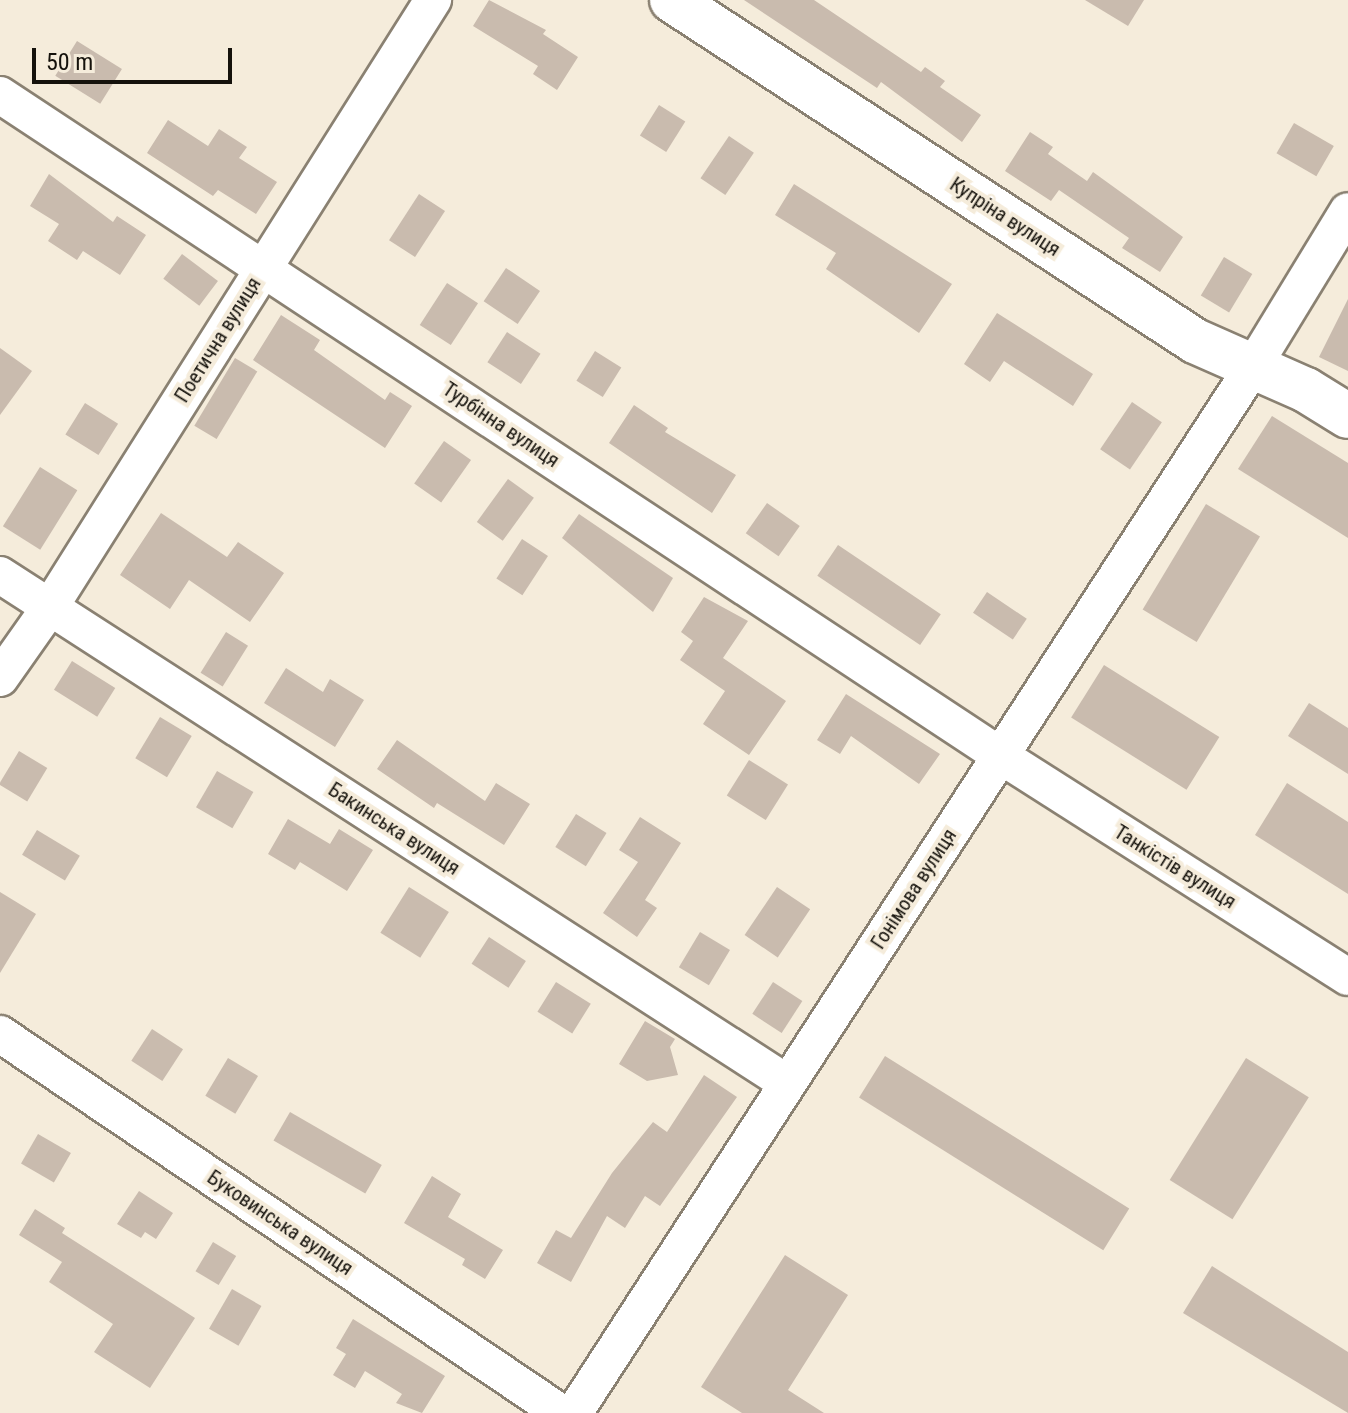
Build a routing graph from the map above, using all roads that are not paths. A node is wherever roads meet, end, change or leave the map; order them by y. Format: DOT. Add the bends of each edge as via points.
graph roads {
  1 [pos="433,0"];
  2 [pos="672,0"];
  3 [pos="0,95"];
  4 [pos="1348,211"];
  5 [pos="263,267"];
  6 [pos="1254,365"];
  7 [pos="1348,416"];
  8 [pos="0,575"];
  9 [pos="50,607"];
  10 [pos="0,678"];
  11 [pos="1001,756"];
  12 [pos="1348,977"];
  13 [pos="0,1034"];
  14 [pos="787,1083"];
  15 [pos="561,1413"];
  16 [pos="574,1413"];
  1 -- 5 [label="street, Поетична вулиця"];
  2 -- 6 [label="main road, Купріна вулиця" via="1195,341"];
  3 -- 5 [label="street, Турбінна вулиця"];
  4 -- 6 [label="street, Гонімова вулиця"];
  5 -- 9 [label="street, Поетична вулиця"];
  5 -- 11 [label="street, Турбінна вулиця"];
  6 -- 7 [label="main road, Купріна вулиця"];
  6 -- 11 [label="street, Гонімова вулиця"];
  8 -- 9 [label="street, Бакинська вулиця"];
  9 -- 10 [label="street, Поетична вулиця"];
  9 -- 14 [label="street, Бакинська вулиця"];
  11 -- 12 [label="street, Танкістів вулиця"];
  11 -- 14 [label="street, Гонімова вулиця"];
  13 -- 15 [label="street, Буковинська вулиця"];
  14 -- 16 [label="street, Гонімова вулиця"];
}
